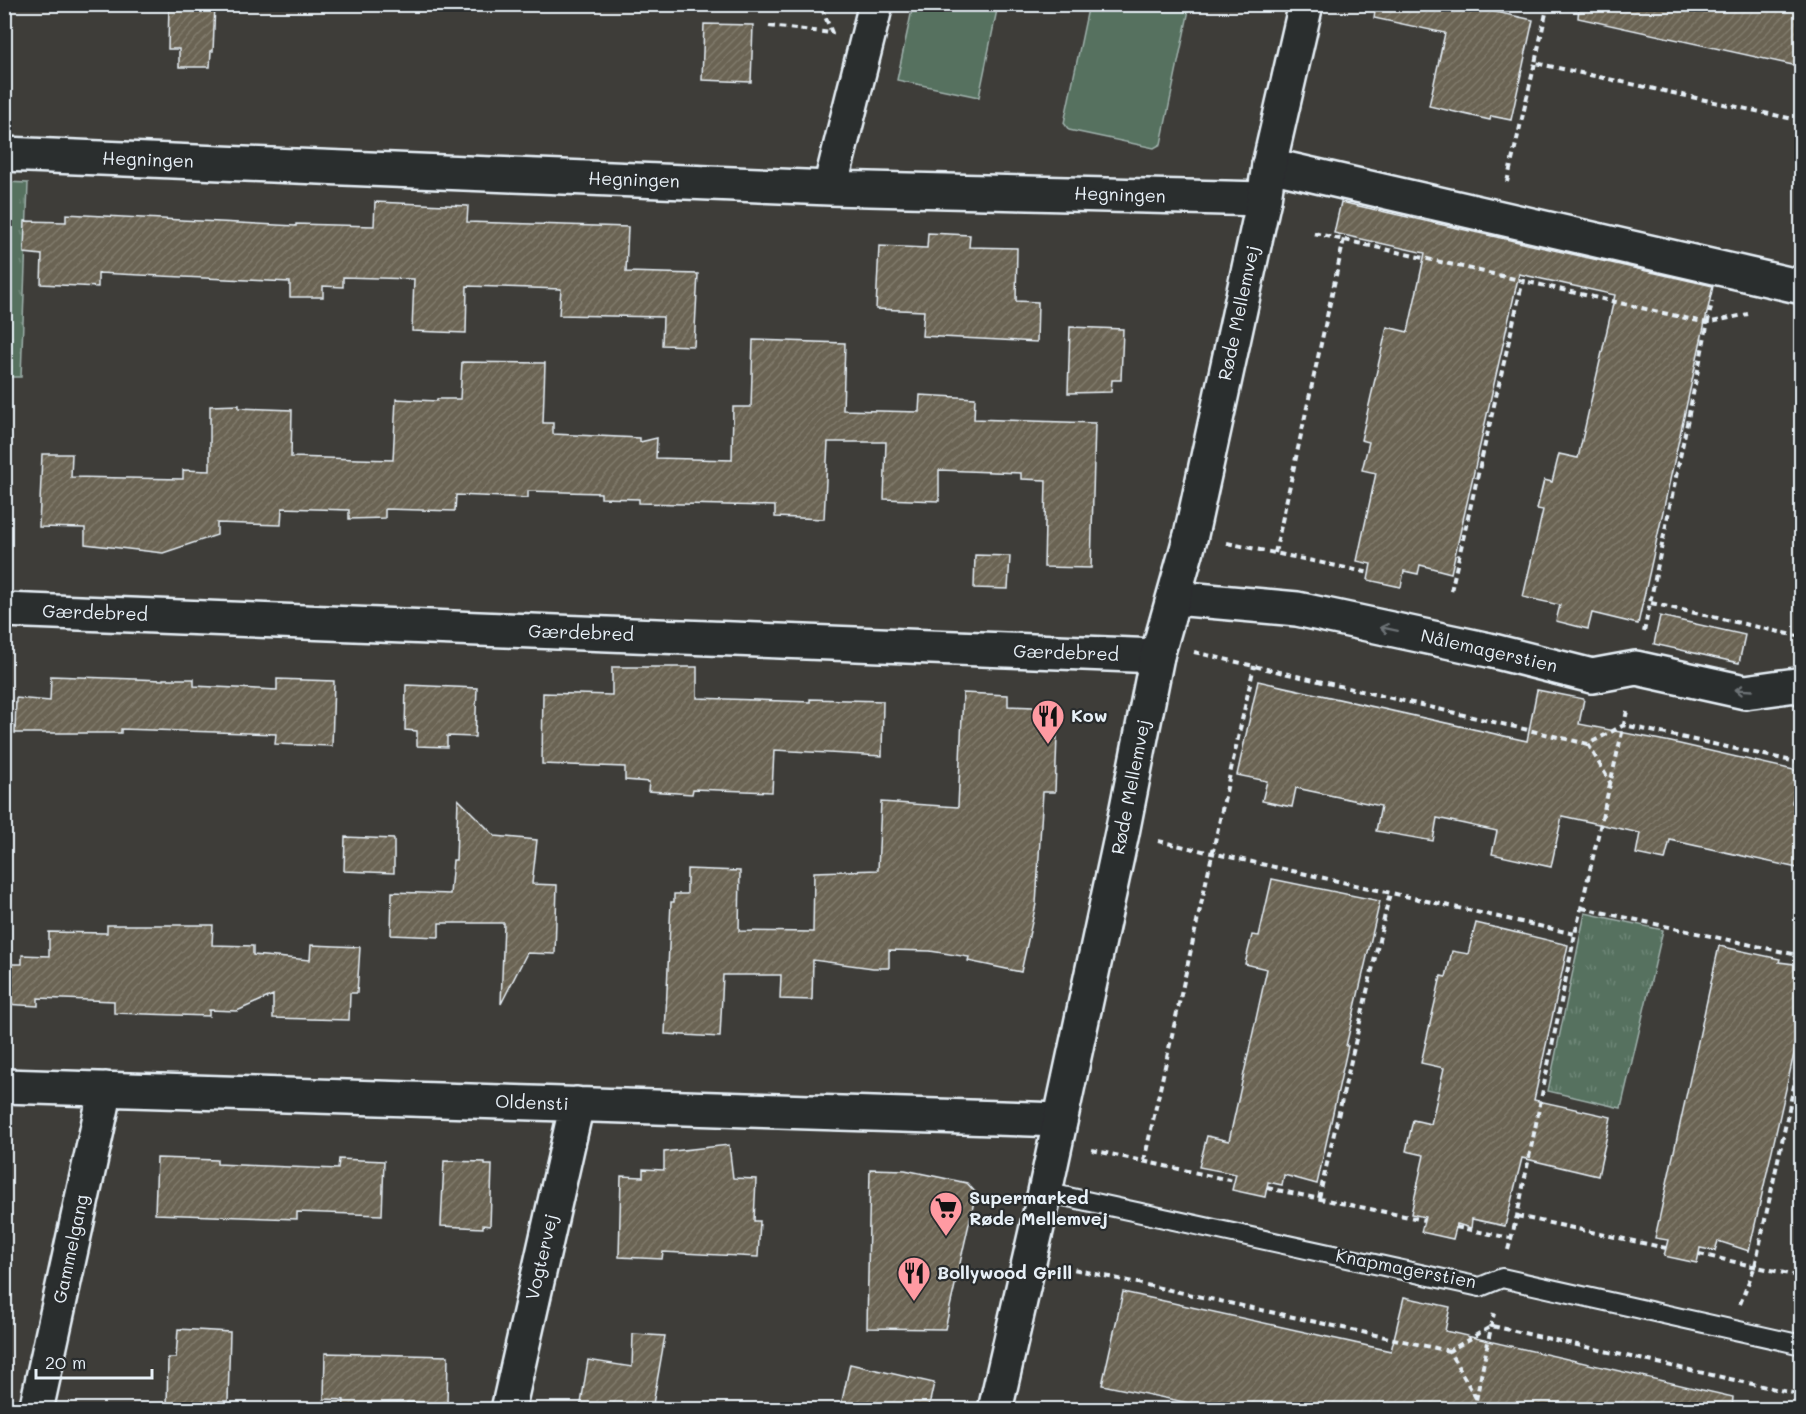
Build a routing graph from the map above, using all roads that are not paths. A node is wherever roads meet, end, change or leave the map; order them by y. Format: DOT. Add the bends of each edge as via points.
graph roads {
  1 [pos="876,4"];
  2 [pos="1306,4"];
  3 [pos="4,154"];
  4 [pos="1269,165"];
  5 [pos="830,188"];
  6 [pos="1264,199"];
  7 [pos="1802,287"];
  8 [pos="1175,598"];
  9 [pos="4,610"];
  10 [pos="1159,650"];
  11 [pos="1802,688"];
  12 [pos="4,1086"];
  13 [pos="106,1089"];
  14 [pos="577,1104"];
  15 [pos="1058,1131"];
  16 [pos="1045,1192"];
  17 [pos="1802,1345"];
  18 [pos="36,1410"];
  19 [pos="508,1410"];
  20 [pos="995,1410"];
  1 -- 5 [label="street"];
  2 -- 4 [label="street, Røde Mellemvej"];
  3 -- 5 [label="street, Hegningen"];
  4 -- 6 [label="street, Røde Mellemvej"];
  4 -- 7 [label="street"];
  5 -- 6 [label="street, Hegningen"];
  6 -- 8 [label="street, Røde Mellemvej"];
  8 -- 10 [label="street, Røde Mellemvej"];
  11 -- 8 [label="street, Nålemagerstien, one-way" via="1796,685 1744,692 1636,668 1592,676 1297,609"];
  9 -- 10 [label="street, Gærdebred"];
  10 -- 15 [label="street, Røde Mellemvej"];
  12 -- 13 [label="street, Oldensti"];
  13 -- 14 [label="street, Oldensti"];
  13 -- 18 [label="street, Gammelgang"];
  14 -- 15 [label="street, Oldensti"];
  14 -- 19 [label="street, Vogtervej"];
  15 -- 16 [label="street, Røde Mellemvej"];
  16 -- 17 [label="lane, Knapmagerstien" via="1480,1287 1502,1278"];
  16 -- 20 [label="street, Røde Mellemvej"];
}
